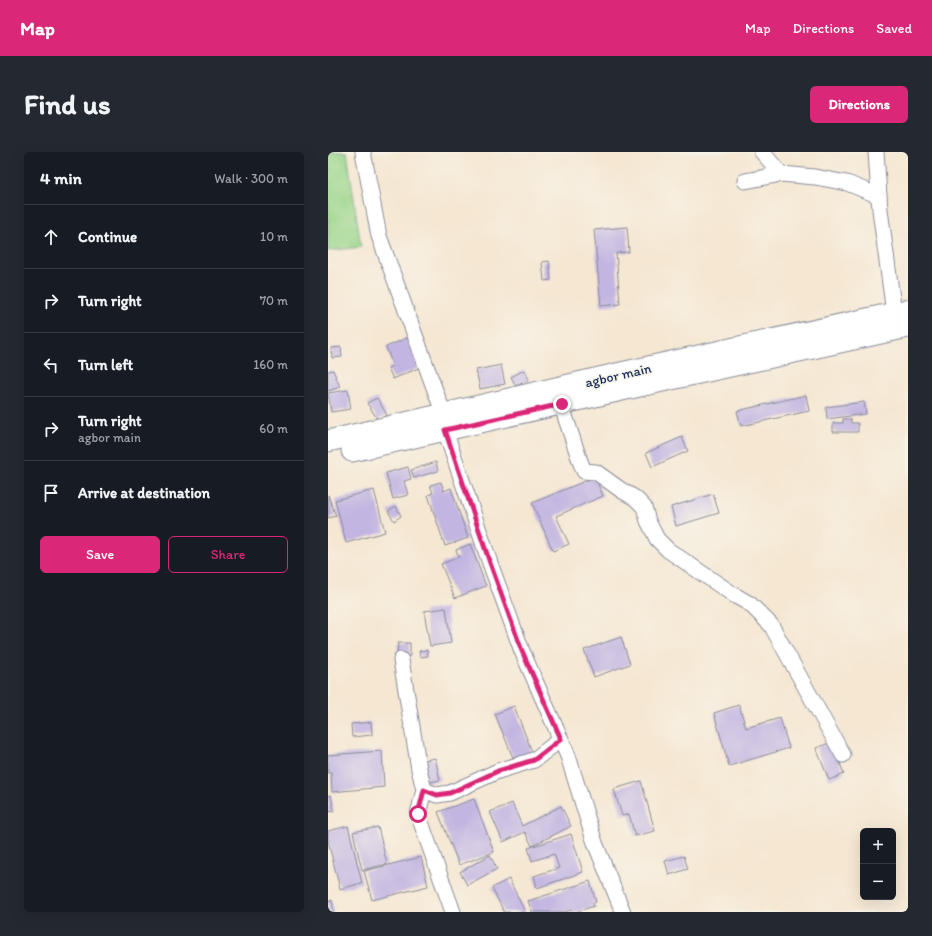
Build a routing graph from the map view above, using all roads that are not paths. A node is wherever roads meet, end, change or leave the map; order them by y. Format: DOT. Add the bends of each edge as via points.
graph roads {
  1 [pos="363,152"];
  2 [pos="762,152"];
  3 [pos="876,152"];
  4 [pos="781,174"];
  5 [pos="745,181"];
  6 [pos="880,196"];
  7 [pos="904,317"];
  8 [pos="562,404"];
  9 [pos="444,422"];
  10 [pos="328,441"];
  11 [pos="328,456"];
  12 [pos="401,660"];
  13 [pos="561,739"];
  14 [pos="843,755"];
  15 [pos="424,790"];
  16 [pos="453,912"];
  17 [pos="623,912"];
  1 -- 9 [label="street" via="379,236"];
  2 -- 4 [label="street"];
  3 -- 6 [label="street"];
  4 -- 5 [label="street"];
  4 -- 6 [label="street" via="847,183"];
  6 -- 7 [label="street" via="880,210"];
  7 -- 8 [label="main road, agbor main"];
  7 -- 9 [label="main road, agbor main" via="621,373"];
  8 -- 9 [label="main road, agbor main"];
  8 -- 14 [label="street" via="584,471 596,472 635,498 644,507 657,539 668,550 750,604 771,625"];
  9 -- 10 [label="main road, agbor main"];
  9 -- 11 [label="main road, agbor main"];
  9 -- 13 [label="street" via="522,651"];
  12 -- 15 [label="street"];
  13 -- 15 [label="street" via="534,760 498,771 450,793 437,795"];
  13 -- 17 [label="street" via="595,844"];
  15 -- 16 [label="street" via="418,814"];
}
